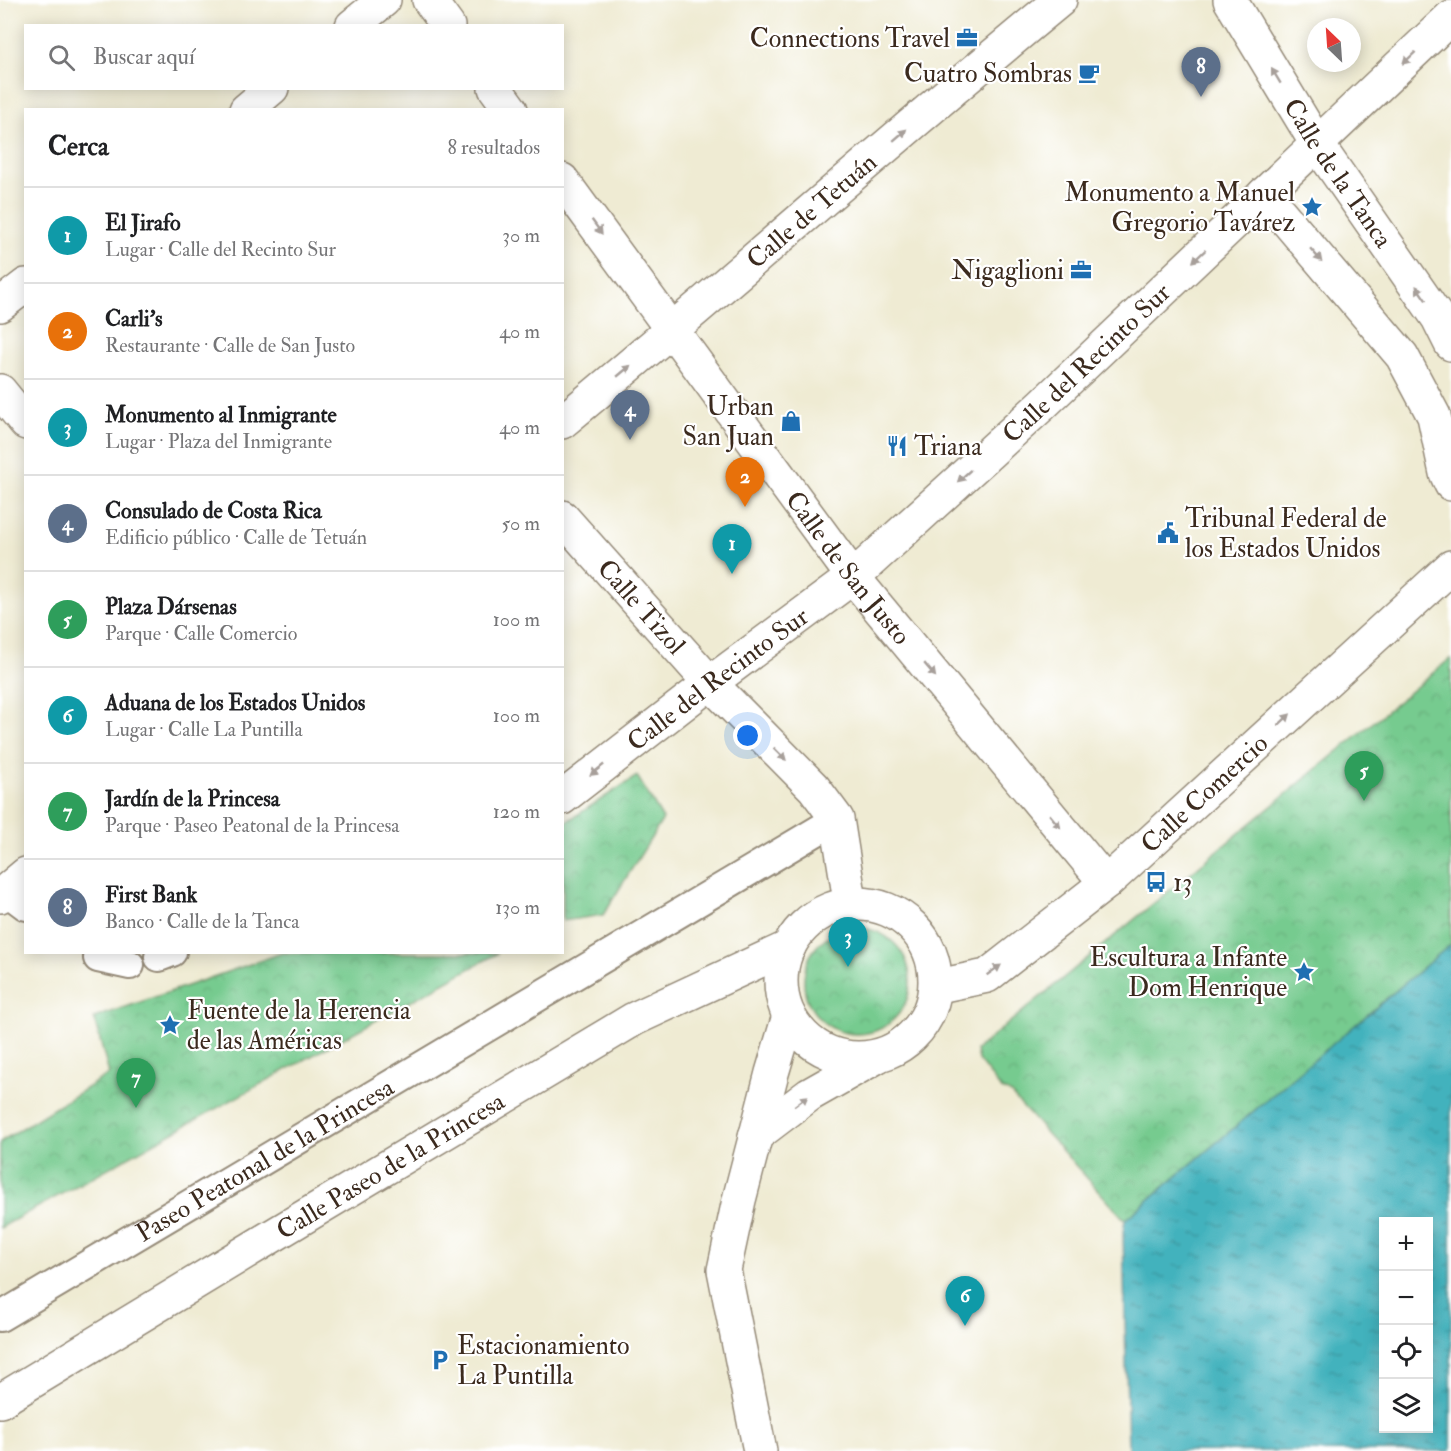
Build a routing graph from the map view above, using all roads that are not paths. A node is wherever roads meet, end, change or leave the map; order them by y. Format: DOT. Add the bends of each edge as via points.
graph roads {
  1 [pos="384,0"];
  2 [pos="429,0"];
  3 [pos="1060,0"];
  4 [pos="1230,0"];
  5 [pos="1451,17"];
  6 [pos="354,24"];
  7 [pos="447,24"];
  8 [pos="270,90"];
  9 [pos="496,90"];
  10 [pos="248,108"];
  11 [pos="510,108"];
  12 [pos="1317,144"];
  13 [pos="564,183"];
  14 [pos="1264,194"];
  15 [pos="24,287"];
  16 [pos="0,305"];
  17 [pos="673,331"];
  18 [pos="1451,344"];
  19 [pos="0,391"];
  20 [pos="1442,408"];
  21 [pos="564,420"];
  22 [pos="24,421"];
  23 [pos="1451,484"];
  24 [pos="564,519"];
  25 [pos="1451,567"];
  26 [pos="853,577"];
  27 [pos="710,683"];
  28 [pos="564,796"];
  29 [pos="837,819"];
  30 [pos="1106,883"];
  31 [pos="850,901"];
  32 [pos="789,947"];
  33 [pos="90,955"];
  34 [pos="130,965"];
  35 [pos="938,986"];
  36 [pos="789,1017"];
  37 [pos="879,1056"];
  38 [pos="755,1136"];
  39 [pos="0,1317"];
  40 [pos="0,1401"];
  41 [pos="760,1451"];
  1 -- 6 [label="street"];
  2 -- 7 [label="street"];
  17 -- 3 [label="street, Calle de Tetuán, one-way"];
  12 -- 4 [label="street, Calle de la Tanca, one-way"];
  5 -- 12 [label="street, Calle del Recinto Sur, one-way"];
  8 -- 10 [label="street"];
  9 -- 11 [label="street"];
  12 -- 14 [label="street, Calle del Recinto Sur"];
  18 -- 12 [label="street, Calle de la Tanca, one-way" via="1438,318"];
  13 -- 17 [label="street, Calle de San Justo, one-way"];
  14 -- 20 [label="street, one-way"];
  14 -- 26 [label="street, Calle del Recinto Sur, one-way" via="1042,405"];
  15 -- 16 [label="street"];
  21 -- 17 [label="street, Calle de Tetuán, one-way"];
  17 -- 26 [label="street, Calle de San Justo"];
  19 -- 22 [label="street"];
  20 -- 23 [label="street" via="1446,473"];
  24 -- 27 [label="street, Calle Tizol"];
  30 -- 25 [label="street, Calle Comercio, one-way"];
  26 -- 27 [label="street, Calle del Recinto Sur"];
  26 -- 30 [label="street, Calle de San Justo, one-way"];
  27 -- 28 [label="street, Calle del Recinto Sur, one-way"];
  27 -- 29 [label="street, Calle Tizol, one-way" via="814,788"];
  29 -- 31 [label="street, Calle Tizol"];
  29 -- 39 [label="street, Paseo Peatonal de la Princesa"];
  35 -- 30 [label="street, Calle Comercio, one-way" via="987,976"];
  31 -- 32 [label="street" via="804,927"];
  31 -- 35 [label="street" via="901,916 920,933 932,957"];
  32 -- 36 [label="street" via="781,970 781,994"];
  32 -- 40 [label="street, Calle Paseo de la Princesa" via="633,1019"];
  33 -- 34 [label="street"];
  35 -- 37 [label="street" via="924,1023 910,1039"];
  36 -- 37 [label="street" via="805,1038 827,1052 853,1059"];
  36 -- 38 [label="street"];
  38 -- 37 [label="street, one-way" via="809,1095"];
  38 -- 41 [label="street" via="724,1270"];
}
